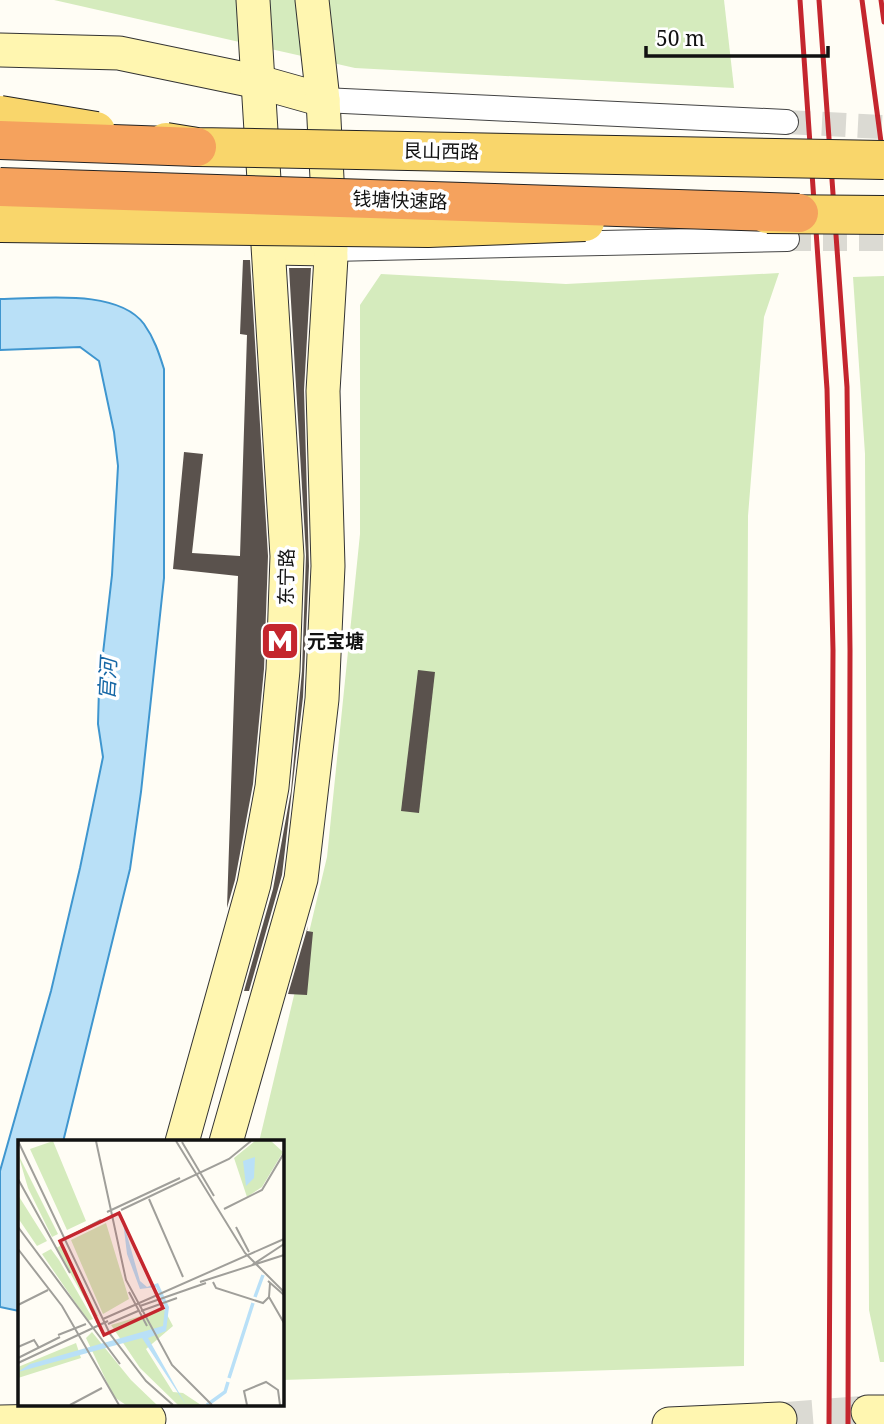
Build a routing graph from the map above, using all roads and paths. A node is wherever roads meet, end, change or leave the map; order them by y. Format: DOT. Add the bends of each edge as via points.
graph roads {
  1 [pos="253,0"];
  2 [pos="312,0"];
  3 [pos="0,50"];
  4 [pos="259,82"];
  5 [pos="323,100"];
  6 [pos="0,115"];
  7 [pos="786,122"];
  8 [pos="0,140"];
  9 [pos="197,146"];
  10 [pos="884,160"];
  11 [pos="0,187"];
  12 [pos="884,215"];
  13 [pos="0,223"];
  14 [pos="793,226"];
  15 [pos="269,248"];
  16 [pos="331,249"];
  17 [pos="183,1140"];
  18 [pos="227,1140"];
  19 [pos="150,1416"];
  20 [pos="92,1417"];
  21 [pos="780,1419"];
  22 [pos="0,1422"];
  23 [pos="668,1424"];
  1 -- 4 [label="main road, 东宁路"];
  2 -- 5 [label="main road"];
  3 -- 4 [label="main road" via="119,53"];
  4 -- 5 [label="main road"];
  4 -- 15 [label="main road, 东宁路"];
  5 -- 7 [label="street"];
  5 -- 16 [label="main road"];
  6 -- 9 [label="main road, 艮山西路, bridge"];
  8 -- 9 [label="highway, bridge"];
  9 -- 10 [label="main road, 艮山西路, bridge"];
  11 -- 14 [label="highway, 钱塘快速路, bridge"];
  12 -- 14 [label="main road, bridge"];
  13 -- 14 [label="main road, bridge"];
  14 -- 16 [label="street"];
  15 -- 16 [label="main road"];
  15 -- 17 [label="main road, 东宁路" via="287,556 272,787 254,884"];
  16 -- 18 [label="main road" via="323,391 328,566 322,686 301,879"];
  19 -- 20 [label="main road"];
  20 -- 22 [label="main road"];
  21 -- 23 [label="main road"];
}
